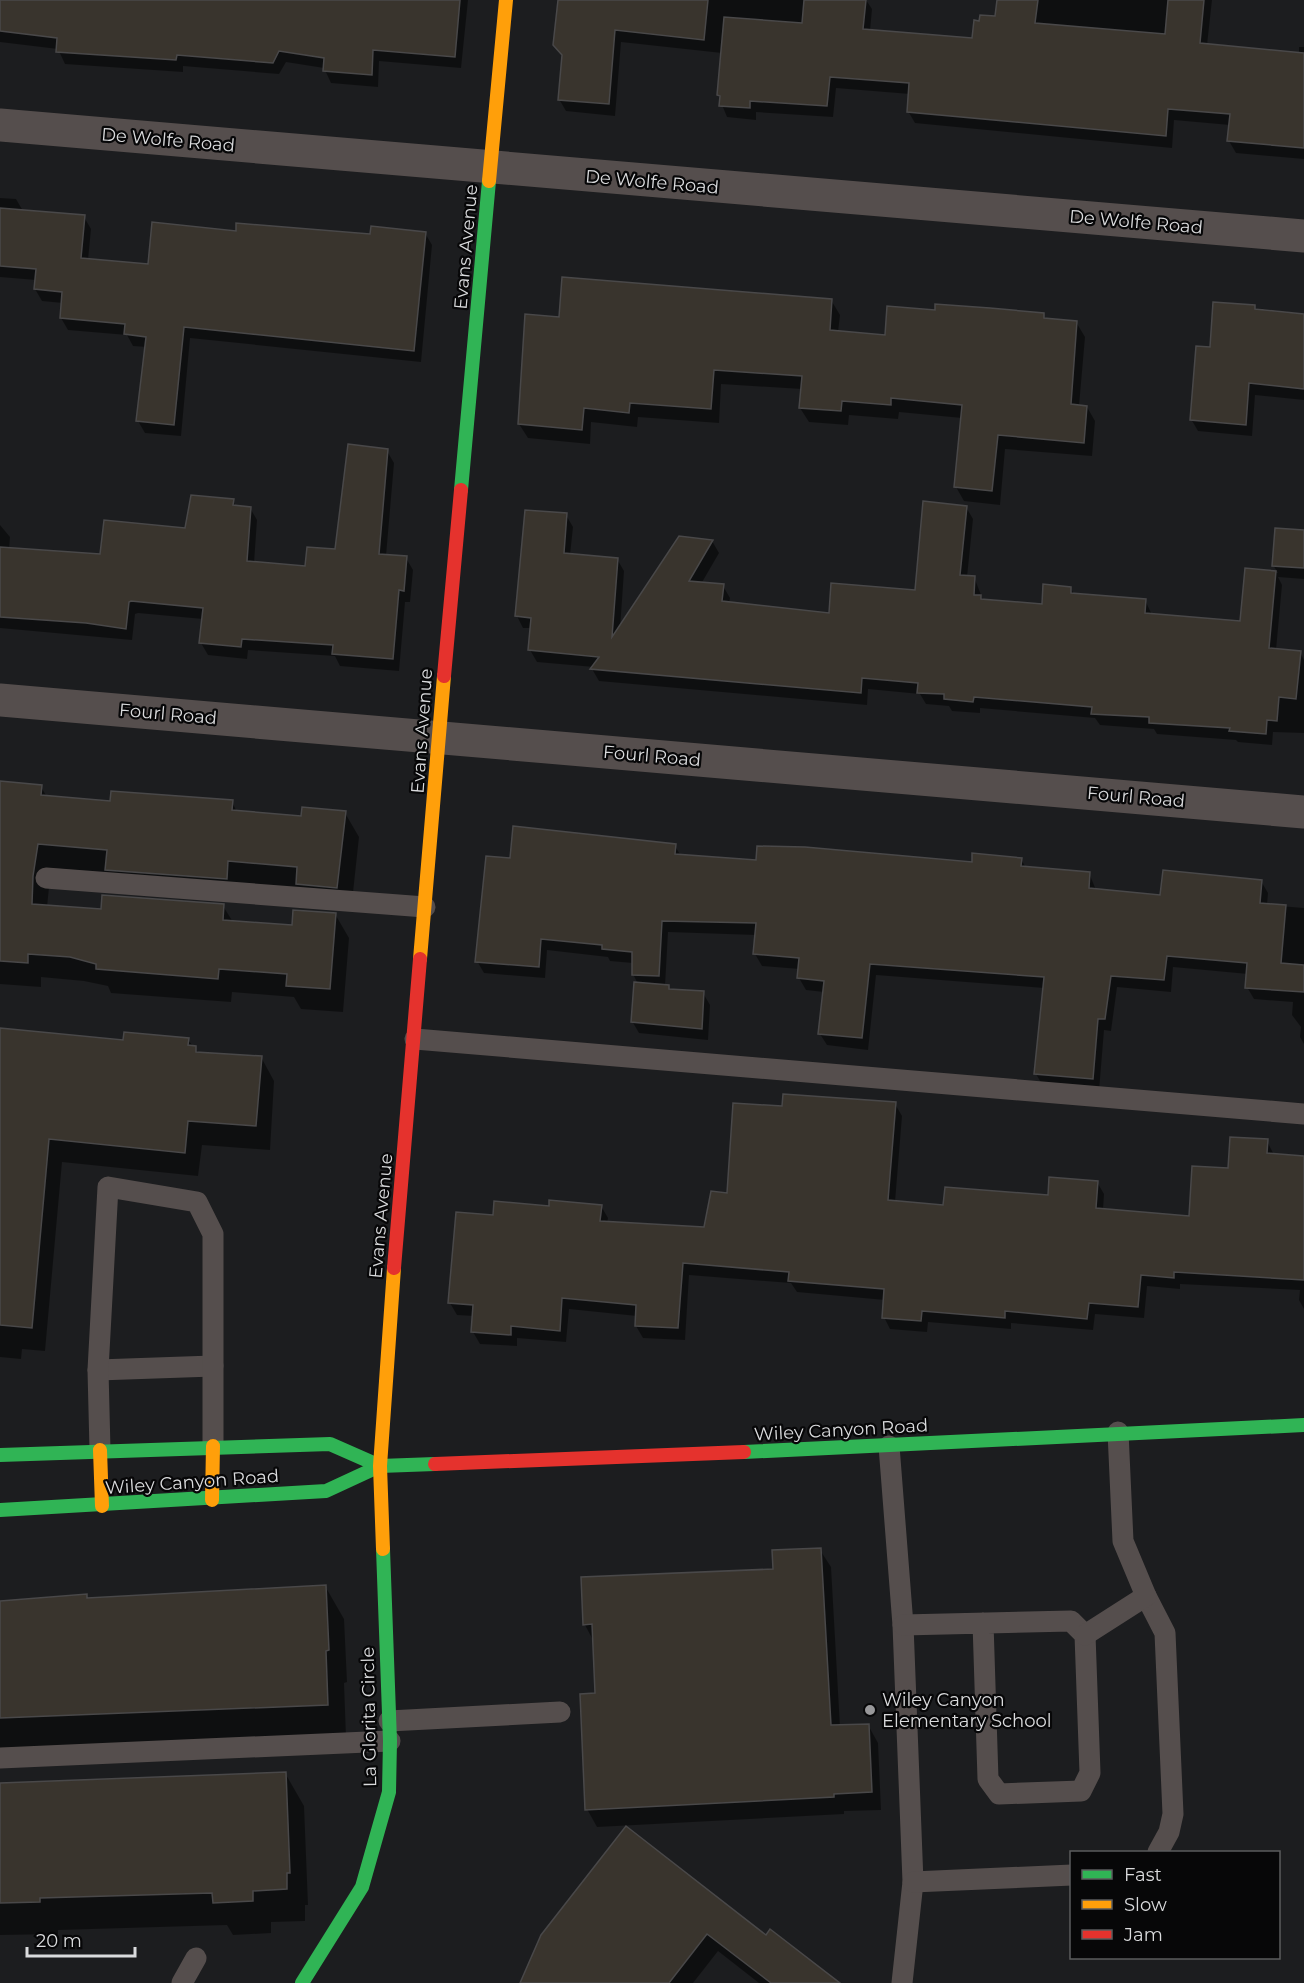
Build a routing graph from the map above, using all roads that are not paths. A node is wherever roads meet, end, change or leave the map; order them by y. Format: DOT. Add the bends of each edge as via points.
graph roads {
  1 [pos="506,0"];
  2 [pos="0,125"];
  3 [pos="491,168"];
  4 [pos="1304,236"];
  5 [pos="0,700"];
  6 [pos="440,738"];
  7 [pos="1304,812"];
  8 [pos="46,878"];
  9 [pos="425,908"];
  10 [pos="415,1039"];
  11 [pos="1304,1114"];
  12 [pos="213,1366"];
  13 [pos="98,1370"];
  14 [pos="1304,1425"];
  15 [pos="1118,1432"];
  16 [pos="213,1446"];
  17 [pos="889,1446"];
  18 [pos="100,1450"];
  19 [pos="0,1455"];
  20 [pos="380,1466"];
  21 [pos="213,1500"];
  22 [pos="102,1506"];
  23 [pos="0,1510"];
  24 [pos="1146,1596"];
  25 [pos="983,1623"];
  26 [pos="903,1624"];
  27 [pos="1085,1635"];
  28 [pos="560,1712"];
  29 [pos="389,1731"];
  30 [pos="0,1758"];
  31 [pos="1159,1851"];
  32 [pos="1070,1875"];
  33 [pos="913,1882"];
  34 [pos="196,1958"];
  35 [pos="182,1983"];
  36 [pos="302,1983"];
  37 [pos="902,1983"];
  1 -- 3 [label="street, Evans Avenue"];
  2 -- 3 [label="street, De Wolfe Road"];
  3 -- 4 [label="street, De Wolfe Road"];
  3 -- 6 [label="street, Evans Avenue"];
  5 -- 6 [label="street, Fourl Road"];
  6 -- 7 [label="street, Fourl Road"];
  6 -- 9 [label="street, Evans Avenue"];
  8 -- 9 [label="lane"];
  9 -- 10 [label="street, Evans Avenue"];
  10 -- 11 [label="lane"];
  10 -- 20 [label="street, Evans Avenue"];
  12 -- 13 [label="lane"];
  12 -- 13 [label="lane" via="213,1234 197,1202 108,1187"];
  12 -- 16 [label="lane"];
  13 -- 18 [label="lane"];
  14 -- 15 [label="street, Wiley Canyon Road"];
  15 -- 17 [label="street, Wiley Canyon Road"];
  15 -- 24 [label="lane" via="1123,1541"];
  16 -- 18 [label="street, Wiley Canyon Road"];
  16 -- 20 [label="street, Wiley Canyon Road" via="330,1444"];
  16 -- 21 [label="street"];
  17 -- 20 [label="street, Wiley Canyon Road"];
  17 -- 26 [label="lane"];
  18 -- 19 [label="street, Wiley Canyon Road"];
  18 -- 22 [label="street"];
  20 -- 21 [label="street, Wiley Canyon Road" via="326,1491"];
  20 -- 29 [label="street, La Glorita Circle"];
  21 -- 22 [label="street, Wiley Canyon Road"];
  22 -- 23 [label="street, Wiley Canyon Road"];
  24 -- 27 [label="lane"];
  24 -- 31 [label="lane" via="1165,1632 1173,1814"];
  25 -- 26 [label="lane"];
  25 -- 27 [label="lane" via="1071,1621"];
  25 -- 27 [label="lane" via="988,1779 999,1794 1081,1791 1086,1782 1090,1773"];
  26 -- 33 [label="lane"];
  28 -- 29 [label="lane"];
  29 -- 30 [label="lane"];
  29 -- 36 [label="street, La Glorita Circle" via="389,1792 362,1887"];
  32 -- 33 [label="lane"];
  33 -- 37 [label="lane"];
  34 -- 35 [label="lane"];
}
